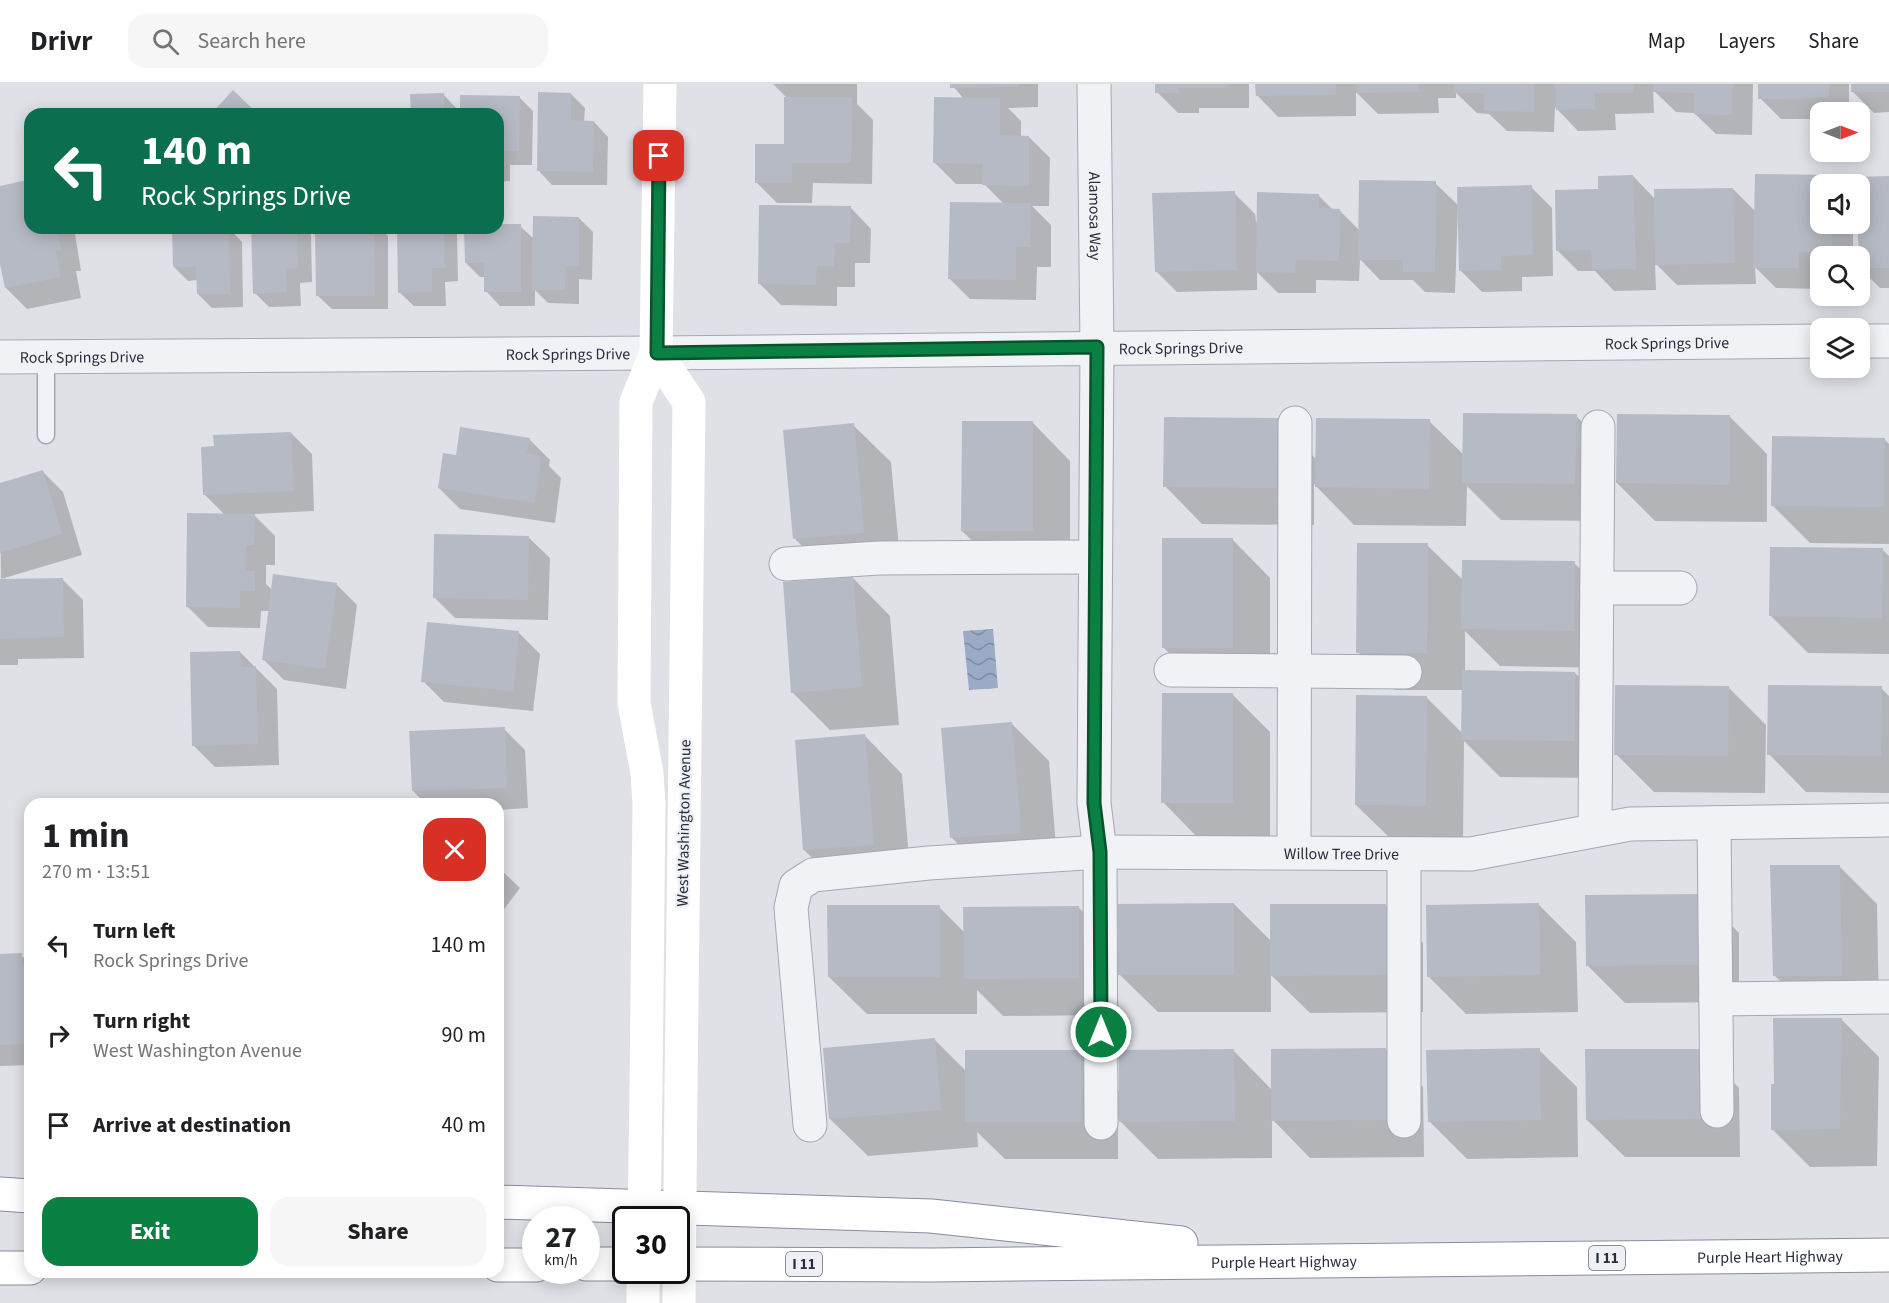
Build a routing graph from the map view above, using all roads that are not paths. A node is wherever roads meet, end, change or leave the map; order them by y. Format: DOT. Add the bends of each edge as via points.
graph roads {
  1 [pos="660,84"];
  2 [pos="1094,84"];
  3 [pos="1870,341"];
  4 [pos="1889,341"];
  5 [pos="1810,342"];
  6 [pos="1097,347"];
  7 [pos="657,353"];
  8 [pos="0,357"];
  9 [pos="46,357"];
  10 [pos="1295,423"];
  11 [pos="1598,427"];
  12 [pos="46,435"];
  13 [pos="1095,557"];
  14 [pos="786,564"];
  15 [pos="1597,588"];
  16 [pos="1680,588"];
  17 [pos="1172,670"];
  18 [pos="1293,671"];
  19 [pos="1405,672"];
  20 [pos="1889,820"];
  21 [pos="1714,823"];
  22 [pos="1595,831"];
  23 [pos="1100,852"];
  24 [pos="1294,852"];
  25 [pos="1404,855"];
  26 [pos="1889,997"];
  27 [pos="1716,999"];
  28 [pos="1717,1111"];
  29 [pos="1404,1121"];
  30 [pos="1101,1123"];
  31 [pos="810,1125"];
  32 [pos="0,1194"];
  33 [pos="24,1196"];
  34 [pos="24,1201"];
  35 [pos="0,1202"];
  36 [pos="504,1202"];
  37 [pos="644,1206"];
  38 [pos="1889,1256"];
  39 [pos="1324,1259"];
  40 [pos="690,1264"];
  41 [pos="504,1265"];
  42 [pos="522,1265"];
  43 [pos="0,1268"];
  44 [pos="24,1268"];
  45 [pos="644,1284"];
  46 [pos="643,1303"];
  47 [pos="679,1303"];
  1 -- 7 [label="main road, West Washington Avenue"];
  2 -- 6 [label="street, Alamosa Way"];
  3 -- 4 [label="street"];
  5 -- 6 [label="street, Rock Springs Drive"];
  6 -- 7 [label="street, Rock Springs Drive"];
  6 -- 13 [label="street, Alamosa Way"];
  7 -- 9 [label="street, Rock Springs Drive"];
  7 -- 37 [label="main road, West Washington Avenue, bridge" via="636,402 633,703 649,804"];
  7 -- 47 [label="main road, West Washington Avenue, bridge" via="689,402"];
  8 -- 9 [label="street, Rock Springs Drive"];
  9 -- 12 [label="lane"];
  10 -- 18 [label="street"];
  11 -- 15 [label="street"];
  13 -- 14 [label="street" via="879,558"];
  13 -- 23 [label="street, Alamosa Way" via="1094,803"];
  15 -- 16 [label="street"];
  15 -- 22 [label="street"];
  17 -- 18 [label="street"];
  18 -- 19 [label="street"];
  18 -- 24 [label="street"];
  20 -- 21 [label="street, Willow Tree Drive"];
  21 -- 22 [label="street, Willow Tree Drive" via="1630,824"];
  21 -- 27 [label="street"];
  22 -- 25 [label="street, Willow Tree Drive" via="1470,854"];
  23 -- 24 [label="street, Willow Tree Drive"];
  23 -- 30 [label="street, Alamosa Way"];
  23 -- 31 [label="street, Willow Tree Drive" via="813,875 796,886 791,908"];
  24 -- 25 [label="street, Willow Tree Drive"];
  25 -- 29 [label="street"];
  26 -- 27 [label="street"];
  27 -- 28 [label="street"];
  32 -- 33 [label="main road"];
  34 -- 35 [label="main road"];
  36 -- 39 [label="main road" via="932,1216"];
  38 -- 39 [label="main road, Purple Heart Highway / I 11"];
  39 -- 40 [label="main road, Purple Heart Highway / I 11"];
  41 -- 42 [label="main road"];
  43 -- 44 [label="main road"];
  45 -- 46 [label="main road"];
}
